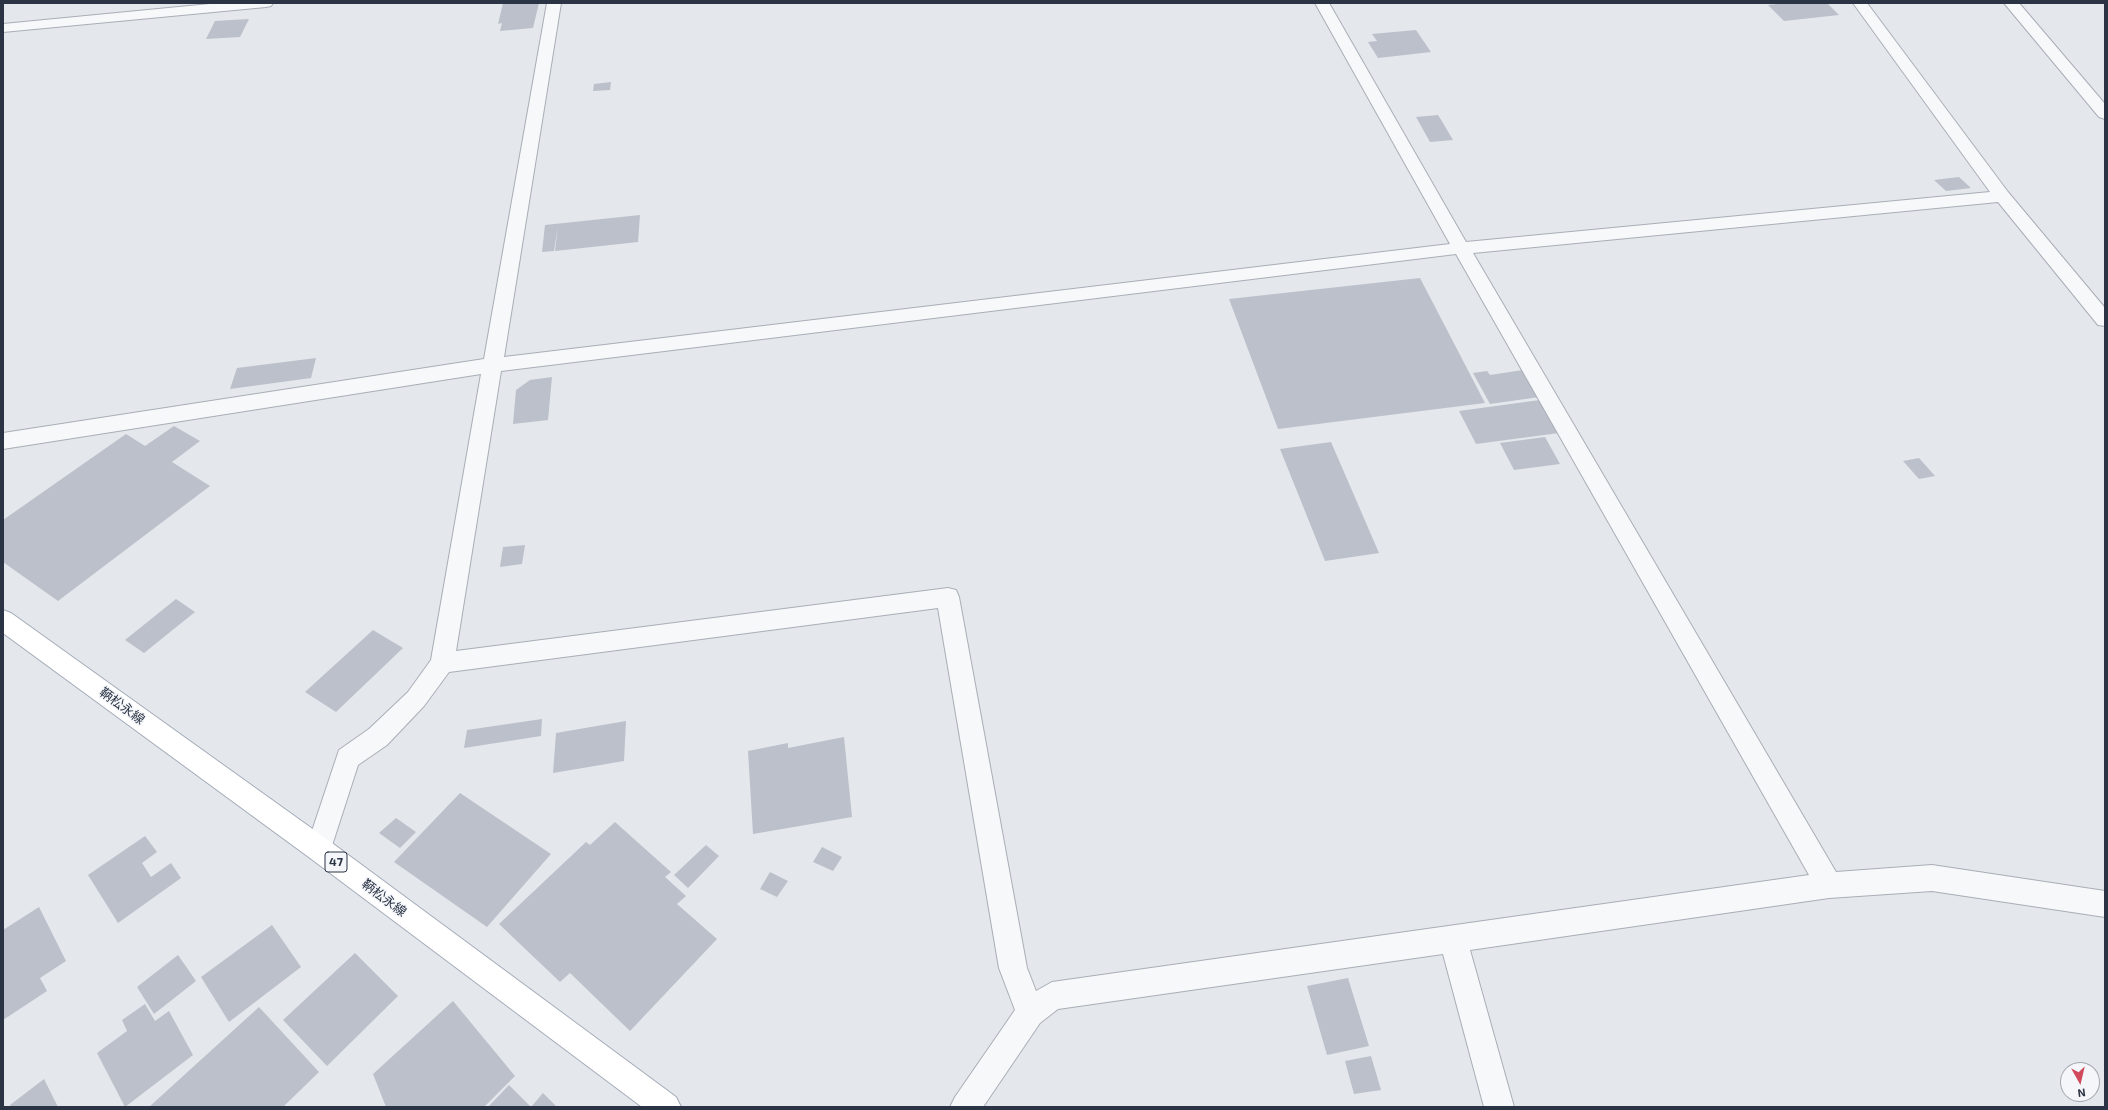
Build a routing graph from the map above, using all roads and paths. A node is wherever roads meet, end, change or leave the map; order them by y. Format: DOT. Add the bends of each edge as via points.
graph roads {
  1 [pos="266,3"];
  2 [pos="554,3"];
  3 [pos="1322,3"];
  4 [pos="1860,3"];
  5 [pos="2011,3"];
  6 [pos="3,28"];
  7 [pos="2105,114"];
  8 [pos="2002,196"];
  9 [pos="1461,248"];
  10 [pos="2105,320"];
  11 [pos="493,365"];
  12 [pos="3,441"];
  13 [pos="3,620"];
  14 [pos="442,663"];
  15 [pos="319,850"];
  16 [pos="1829,885"];
  17 [pos="2105,904"];
  18 [pos="1453,939"];
  19 [pos="1030,1013"];
  20 [pos="666,1107"];
  21 [pos="964,1107"];
  22 [pos="1499,1107"];
  1 -- 6 [label="street"];
  2 -- 11 [label="street"];
  3 -- 9 [label="street"];
  4 -- 8 [label="street"];
  5 -- 7 [label="street"];
  8 -- 9 [label="street"];
  8 -- 10 [label="street"];
  9 -- 11 [label="street"];
  9 -- 16 [label="street"];
  11 -- 12 [label="street"];
  11 -- 14 [label="street"];
  13 -- 15 [label="main road, 鞆松永線 / 47"];
  14 -- 15 [label="street" via="416,699 378,737 348,758"];
  14 -- 19 [label="street" via="948,597 1013,968"];
  15 -- 20 [label="main road, 鞆松永線 / 47"];
  16 -- 17 [label="street" via="1932,878"];
  16 -- 18 [label="street"];
  18 -- 19 [label="street" via="1052,996"];
  18 -- 22 [label="street"];
  19 -- 21 [label="street"];
}
